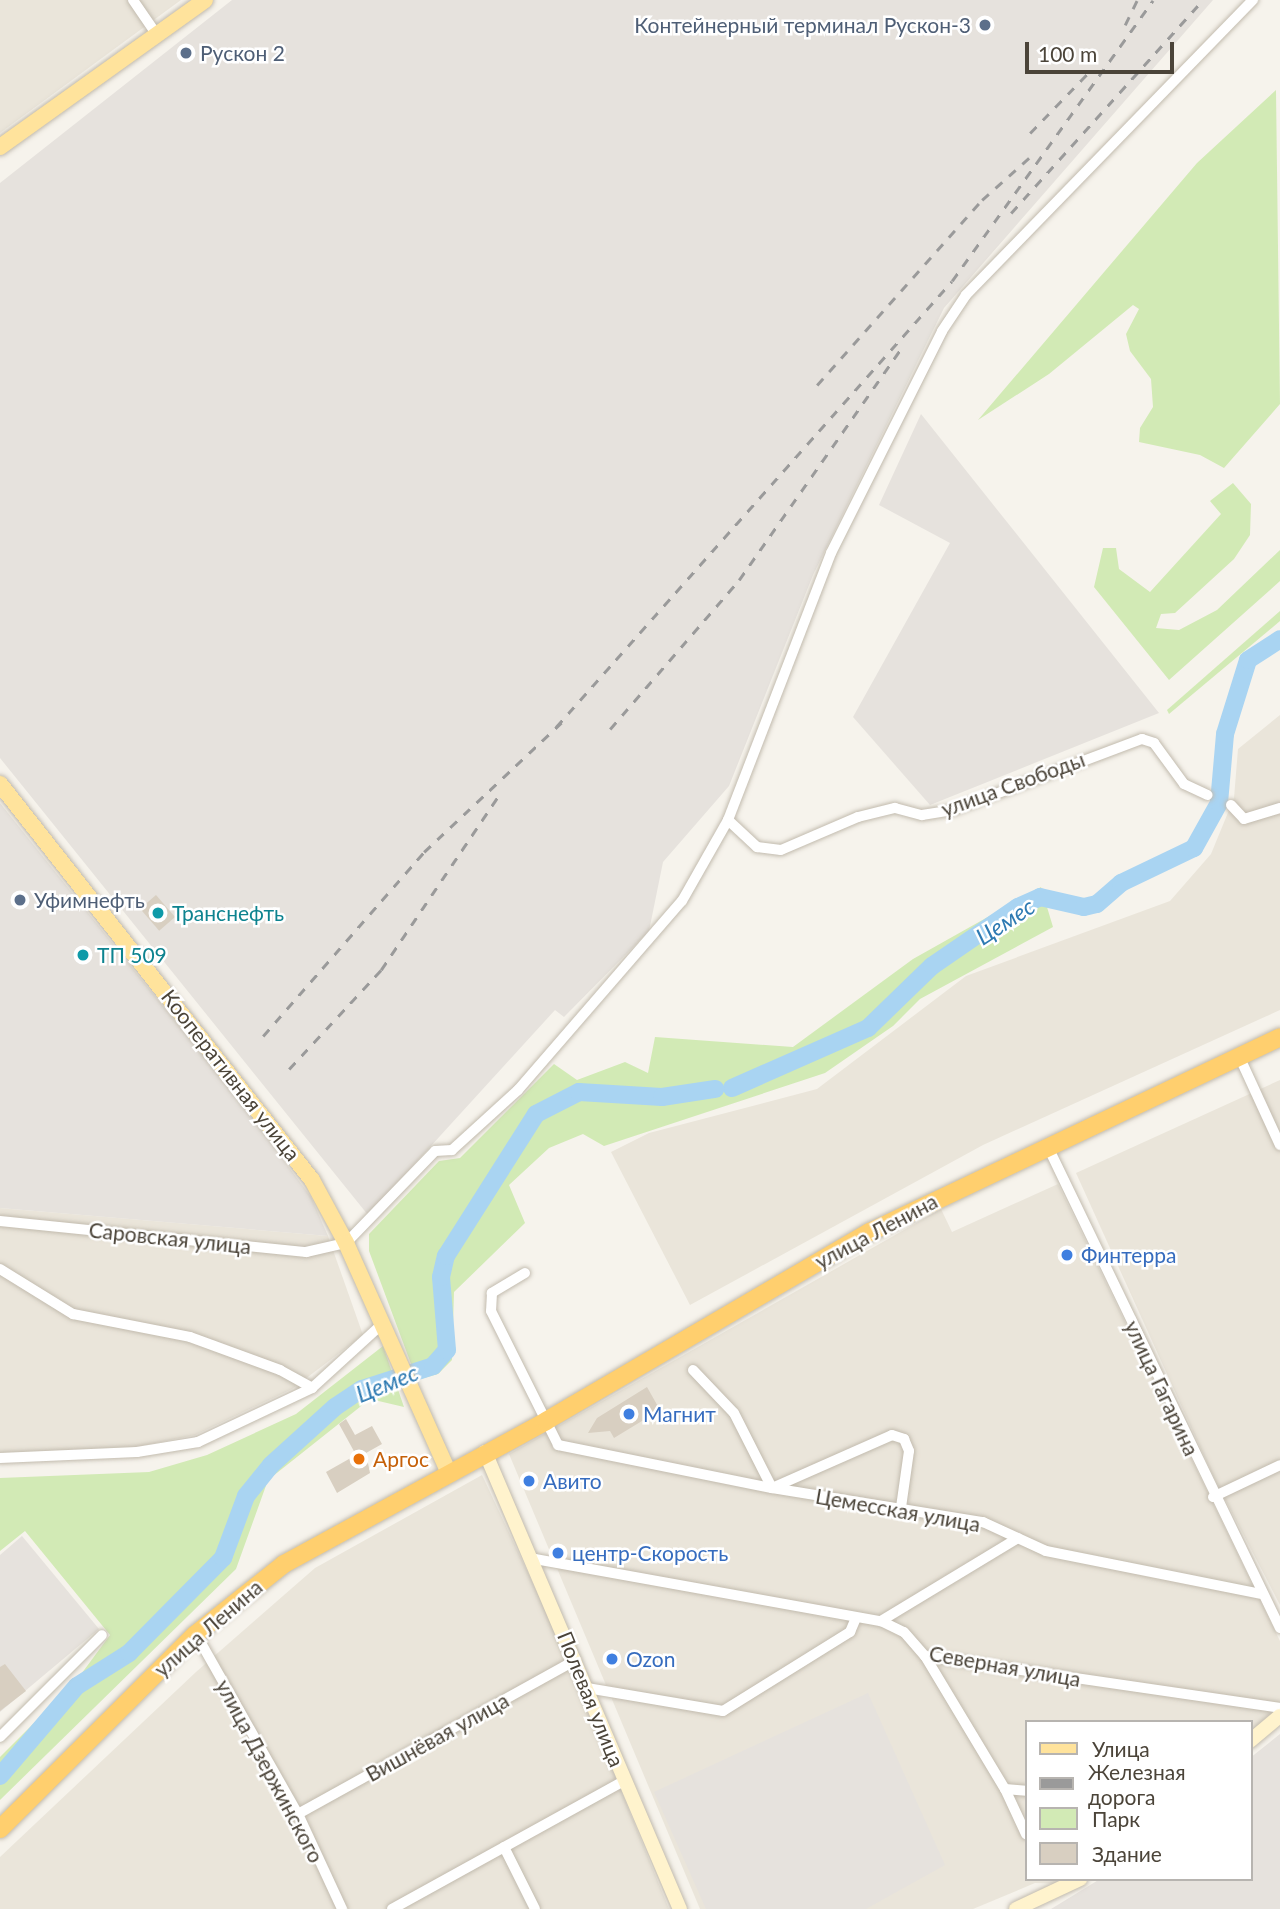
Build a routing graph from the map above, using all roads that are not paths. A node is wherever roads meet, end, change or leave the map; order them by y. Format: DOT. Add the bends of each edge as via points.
graph roads {
  1 [pos="133,0"];
  2 [pos="205,0"];
  3 [pos="1253,0"];
  4 [pos="157,35"];
  5 [pos="0,147"];
  6 [pos="0,784"];
  7 [pos="1208,795"];
  8 [pos="1231,805"];
  9 [pos="1280,808"];
  10 [pos="728,820"];
  11 [pos="1280,1037"];
  12 [pos="1239,1056"];
  13 [pos="1280,1145"];
  14 [pos="1048,1147"];
  15 [pos="0,1221"];
  16 [pos="343,1244"];
  17 [pos="0,1269"];
  18 [pos="525,1273"];
  19 [pos="382,1324"];
  20 [pos="693,1370"];
  21 [pos="312,1388"];
  22 [pos="546,1420"];
  23 [pos="485,1452"];
  24 [pos="0,1458"];
  25 [pos="1280,1465"];
  26 [pos="449,1471"];
  27 [pos="772,1488"];
  28 [pos="1213,1497"];
  29 [pos="901,1507"];
  30 [pos="1018,1538"];
  31 [pos="535,1559"];
  32 [pos="1261,1594"];
  33 [pos="856,1618"];
  34 [pos="881,1620"];
  35 [pos="1280,1628"];
  36 [pos="196,1633"];
  37 [pos="103,1635"];
  38 [pos="925,1656"];
  39 [pos="576,1660"];
  40 [pos="587,1688"];
  41 [pos="1280,1708"];
  42 [pos="1280,1716"];
  43 [pos="0,1737"];
  44 [pos="1252,1739"];
  45 [pos="624,1781"];
  46 [pos="1005,1789"];
  47 [pos="1024,1791"];
  48 [pos="298,1814"];
  49 [pos="0,1829"];
  50 [pos="1024,1830"];
  51 [pos="504,1847"];
  52 [pos="1048,1881"];
  53 [pos="1077,1881"];
  54 [pos="1054,1895"];
  55 [pos="342,1909"];
  56 [pos="392,1909"];
  57 [pos="535,1909"];
  58 [pos="680,1909"];
  59 [pos="1016,1909"];
  1 -- 4 [label="street"];
  2 -- 4 [label="main road"];
  3 -- 10 [label="street" via="966,295 942,331 831,553"];
  4 -- 5 [label="main road"];
  6 -- 16 [label="main road, Кооперативная улица" via="288,1145"];
  7 -- 10 [label="street, улица Свободы" via="1184,784 1154,743 1142,739 953,810 922,815 895,808 858,817 781,850 757,847"];
  8 -- 9 [label="street" via="1244,819 1253,820"];
  10 -- 16 [label="street" via="682,901 518,1090 452,1150 435,1151"];
  11 -- 12 [label="highway, улица Ленина"];
  12 -- 13 [label="street"];
  12 -- 14 [label="highway, улица Ленина"];
  14 -- 22 [label="highway, улица Ленина" via="870,1231"];
  14 -- 28 [label="street, улица Гагарина"];
  15 -- 16 [label="street, Саровская улица" via="306,1252"];
  16 -- 19 [label="main road, Кооперативная улица"];
  17 -- 21 [label="street" via="73,1314 190,1336 280,1370"];
  18 -- 22 [label="street" via="492,1293 491,1311"];
  19 -- 21 [label="street"];
  19 -- 26 [label="main road, Кооперативная улица"];
  20 -- 27 [label="street" via="734,1413"];
  21 -- 24 [label="street" via="198,1441 137,1452"];
  22 -- 23 [label="highway, улица Ленина"];
  22 -- 27 [label="street, Цемесская улица" via="558,1445"];
  23 -- 26 [label="highway, улица Ленина"];
  23 -- 31 [label="main road, Полевая улица"];
  25 -- 28 [label="street"];
  26 -- 36 [label="highway, улица Ленина" via="284,1564"];
  27 -- 29 [label="street, Цемесская улица"];
  27 -- 29 [label="street" via="892,1435 904,1438 909,1451"];
  28 -- 32 [label="street, улица Гагарина"];
  29 -- 30 [label="street, Цемесская улица" via="983,1522"];
  30 -- 32 [label="street, Цемесская улица" via="1046,1551"];
  30 -- 34 [label="street"];
  31 -- 33 [label="street, Северная улица"];
  31 -- 39 [label="main road, Полевая улица"];
  32 -- 35 [label="street, улица Гагарина"];
  33 -- 34 [label="street, Северная улица"];
  33 -- 40 [label="street" via="850,1633 723,1711"];
  34 -- 38 [label="street, Северная улица" via="904,1632"];
  36 -- 48 [label="street, улица Дзержинского"];
  36 -- 49 [label="highway, улица Ленина"];
  37 -- 43 [label="street"];
  38 -- 41 [label="street, Северная улица"];
  38 -- 46 [label="street"];
  39 -- 40 [label="main road, Полевая улица"];
  39 -- 48 [label="street, Вишнёвая улица"];
  40 -- 45 [label="main road, Полевая улица"];
  42 -- 44 [label="main road"];
  45 -- 51 [label="street, Полевая улица"];
  45 -- 58 [label="main road"];
  46 -- 47 [label="street"];
  46 -- 50 [label="street"];
  48 -- 55 [label="street, улица Дзержинского"];
  51 -- 56 [label="street, Полевая улица"];
  51 -- 57 [label="street"];
  52 -- 54 [label="street"];
  53 -- 54 [label="main road"];
  54 -- 59 [label="main road"];
}
